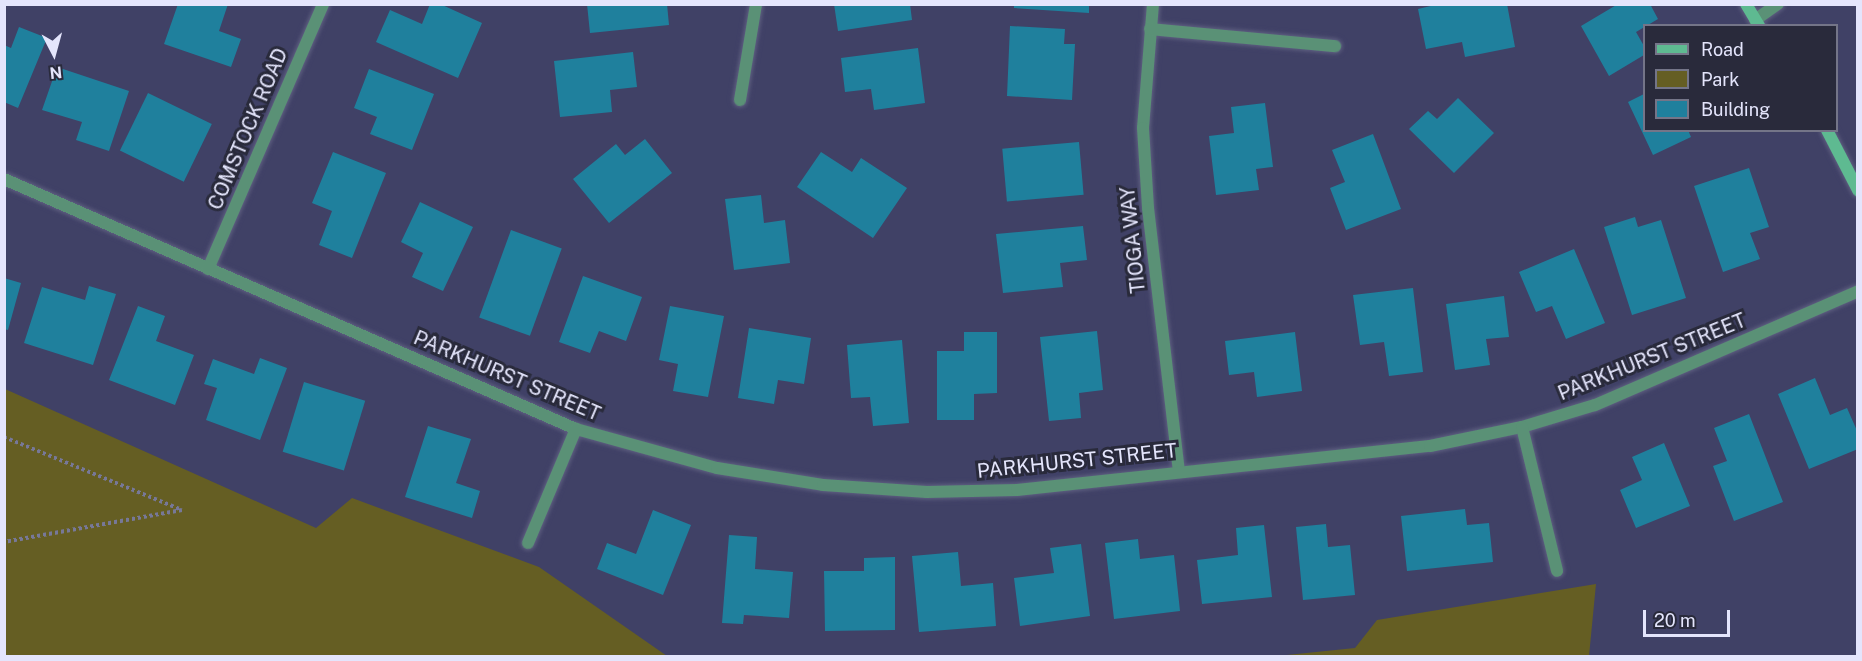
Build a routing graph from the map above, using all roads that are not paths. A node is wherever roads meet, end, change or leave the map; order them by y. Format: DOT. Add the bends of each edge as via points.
graph roads {
  1 [pos="323,4"];
  2 [pos="756,4"];
  3 [pos="1153,4"];
  4 [pos="1746,4"];
  5 [pos="1778,4"];
  6 [pos="1757,23"];
  7 [pos="1150,28"];
  8 [pos="1335,46"];
  9 [pos="740,100"];
  10 [pos="1828,132"];
  11 [pos="4,179"];
  12 [pos="1857,190"];
  13 [pos="208,269"];
  14 [pos="1857,291"];
  15 [pos="1522,427"];
  16 [pos="576,429"];
  17 [pos="1179,470"];
  18 [pos="528,543"];
  19 [pos="1557,571"];
  1 -- 13 [label="street, COMSTOCK ROAD"];
  2 -- 9 [label="street"];
  3 -- 7 [label="street, TIOGA WAY"];
  4 -- 6 [label="street"];
  5 -- 6 [label="street"];
  7 -- 8 [label="street"];
  7 -- 17 [label="street, TIOGA WAY" via="1143,128 1148,208"];
  10 -- 12 [label="street"];
  11 -- 13 [label="street, PARKHURST STREET"];
  13 -- 16 [label="street, PARKHURST STREET"];
  14 -- 15 [label="street, PARKHURST STREET" via="1595,405"];
  15 -- 17 [label="street, PARKHURST STREET" via="1430,446"];
  15 -- 19 [label="street"];
  16 -- 17 [label="street, PARKHURST STREET" via="717,468 823,485 916,491 1017,490"];
  16 -- 18 [label="street"];
}
